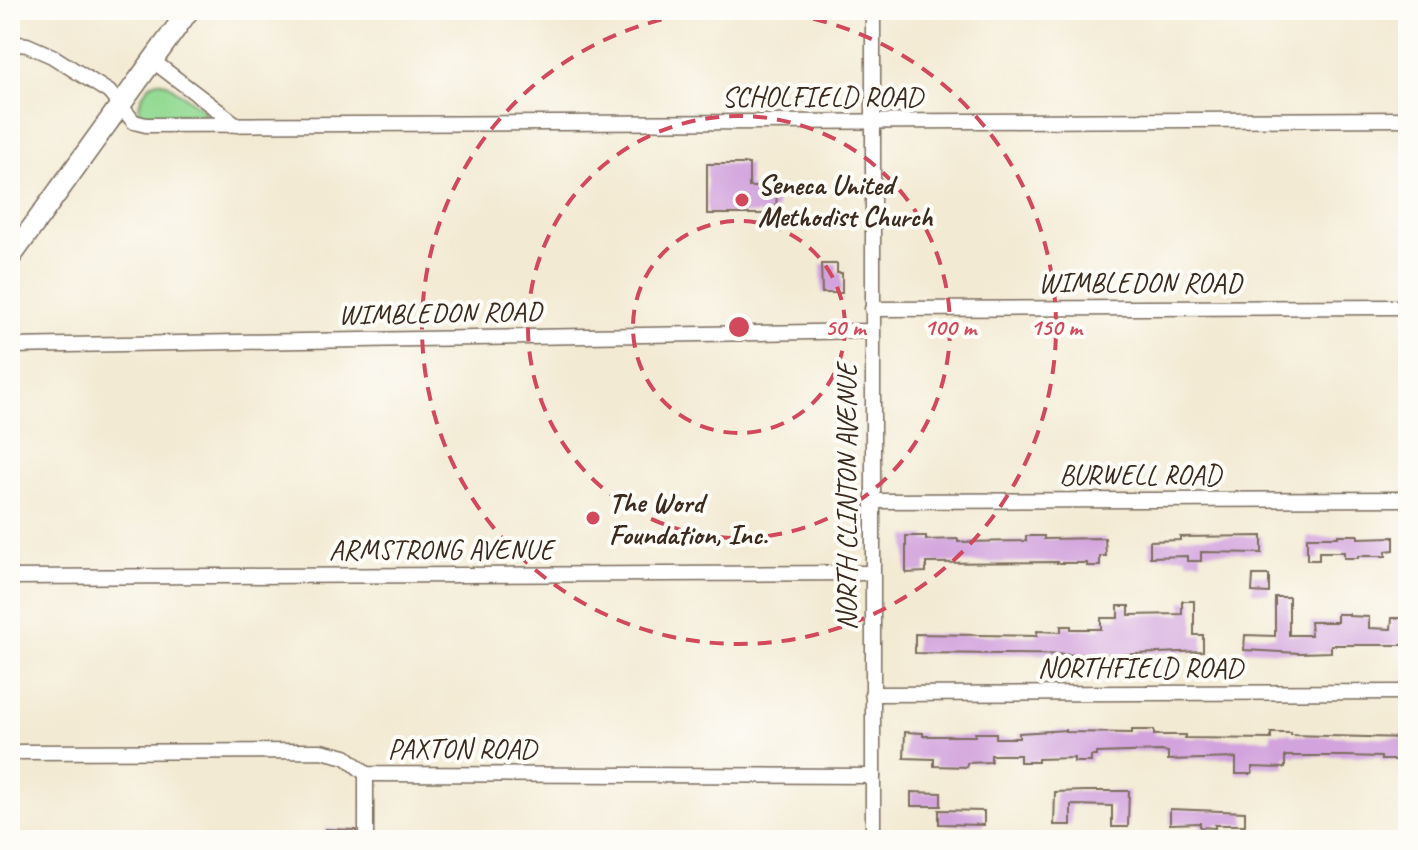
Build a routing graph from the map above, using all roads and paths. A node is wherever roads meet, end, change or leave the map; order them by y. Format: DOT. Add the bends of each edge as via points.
graph roads {
  1 [pos="189,10"];
  2 [pos="873,10"];
  3 [pos="10,43"];
  4 [pos="153,61"];
  5 [pos="120,105"];
  6 [pos="1408,119"];
  7 [pos="873,122"];
  8 [pos="237,125"];
  9 [pos="16,240"];
  10 [pos="10,258"];
  11 [pos="1408,307"];
  12 [pos="872,309"];
  13 [pos="872,331"];
  14 [pos="10,346"];
  15 [pos="1408,499"];
  16 [pos="872,501"];
  17 [pos="872,573"];
  18 [pos="10,577"];
  19 [pos="1408,692"];
  20 [pos="872,694"];
  21 [pos="10,752"];
  22 [pos="366,774"];
  23 [pos="873,776"];
  24 [pos="366,840"];
  25 [pos="873,840"];
  1 -- 4 [label="main road"];
  2 -- 7 [label="street, NORTH CLINTON AVENUE"];
  3 -- 5 [label="street, SCHOLFIELD ROAD" via="52,56 109,92"];
  4 -- 5 [label="main road"];
  4 -- 8 [label="street"];
  5 -- 8 [label="street, SCHOLFIELD ROAD" via="134,122 146,125"];
  5 -- 9 [label="main road"];
  6 -- 7 [label="street, SCHOLFIELD ROAD"];
  7 -- 8 [label="street, SCHOLFIELD ROAD"];
  7 -- 12 [label="street, NORTH CLINTON AVENUE"];
  9 -- 10 [label="main road"];
  11 -- 12 [label="street, WIMBLEDON ROAD"];
  12 -- 13 [label="street, NORTH CLINTON AVENUE"];
  13 -- 14 [label="street, WIMBLEDON ROAD"];
  13 -- 16 [label="street, NORTH CLINTON AVENUE"];
  15 -- 16 [label="street, BURWELL ROAD"];
  16 -- 17 [label="street, NORTH CLINTON AVENUE"];
  17 -- 18 [label="street, ARMSTRONG AVENUE"];
  17 -- 20 [label="street, NORTH CLINTON AVENUE"];
  19 -- 20 [label="street, NORTHFIELD ROAD"];
  20 -- 23 [label="street, NORTH CLINTON AVENUE"];
  21 -- 22 [label="street, PAXTON ROAD" via="321,751 346,757"];
  22 -- 23 [label="street, PAXTON ROAD"];
  22 -- 24 [label="street"];
  23 -- 25 [label="street, NORTH CLINTON AVENUE"];
}
